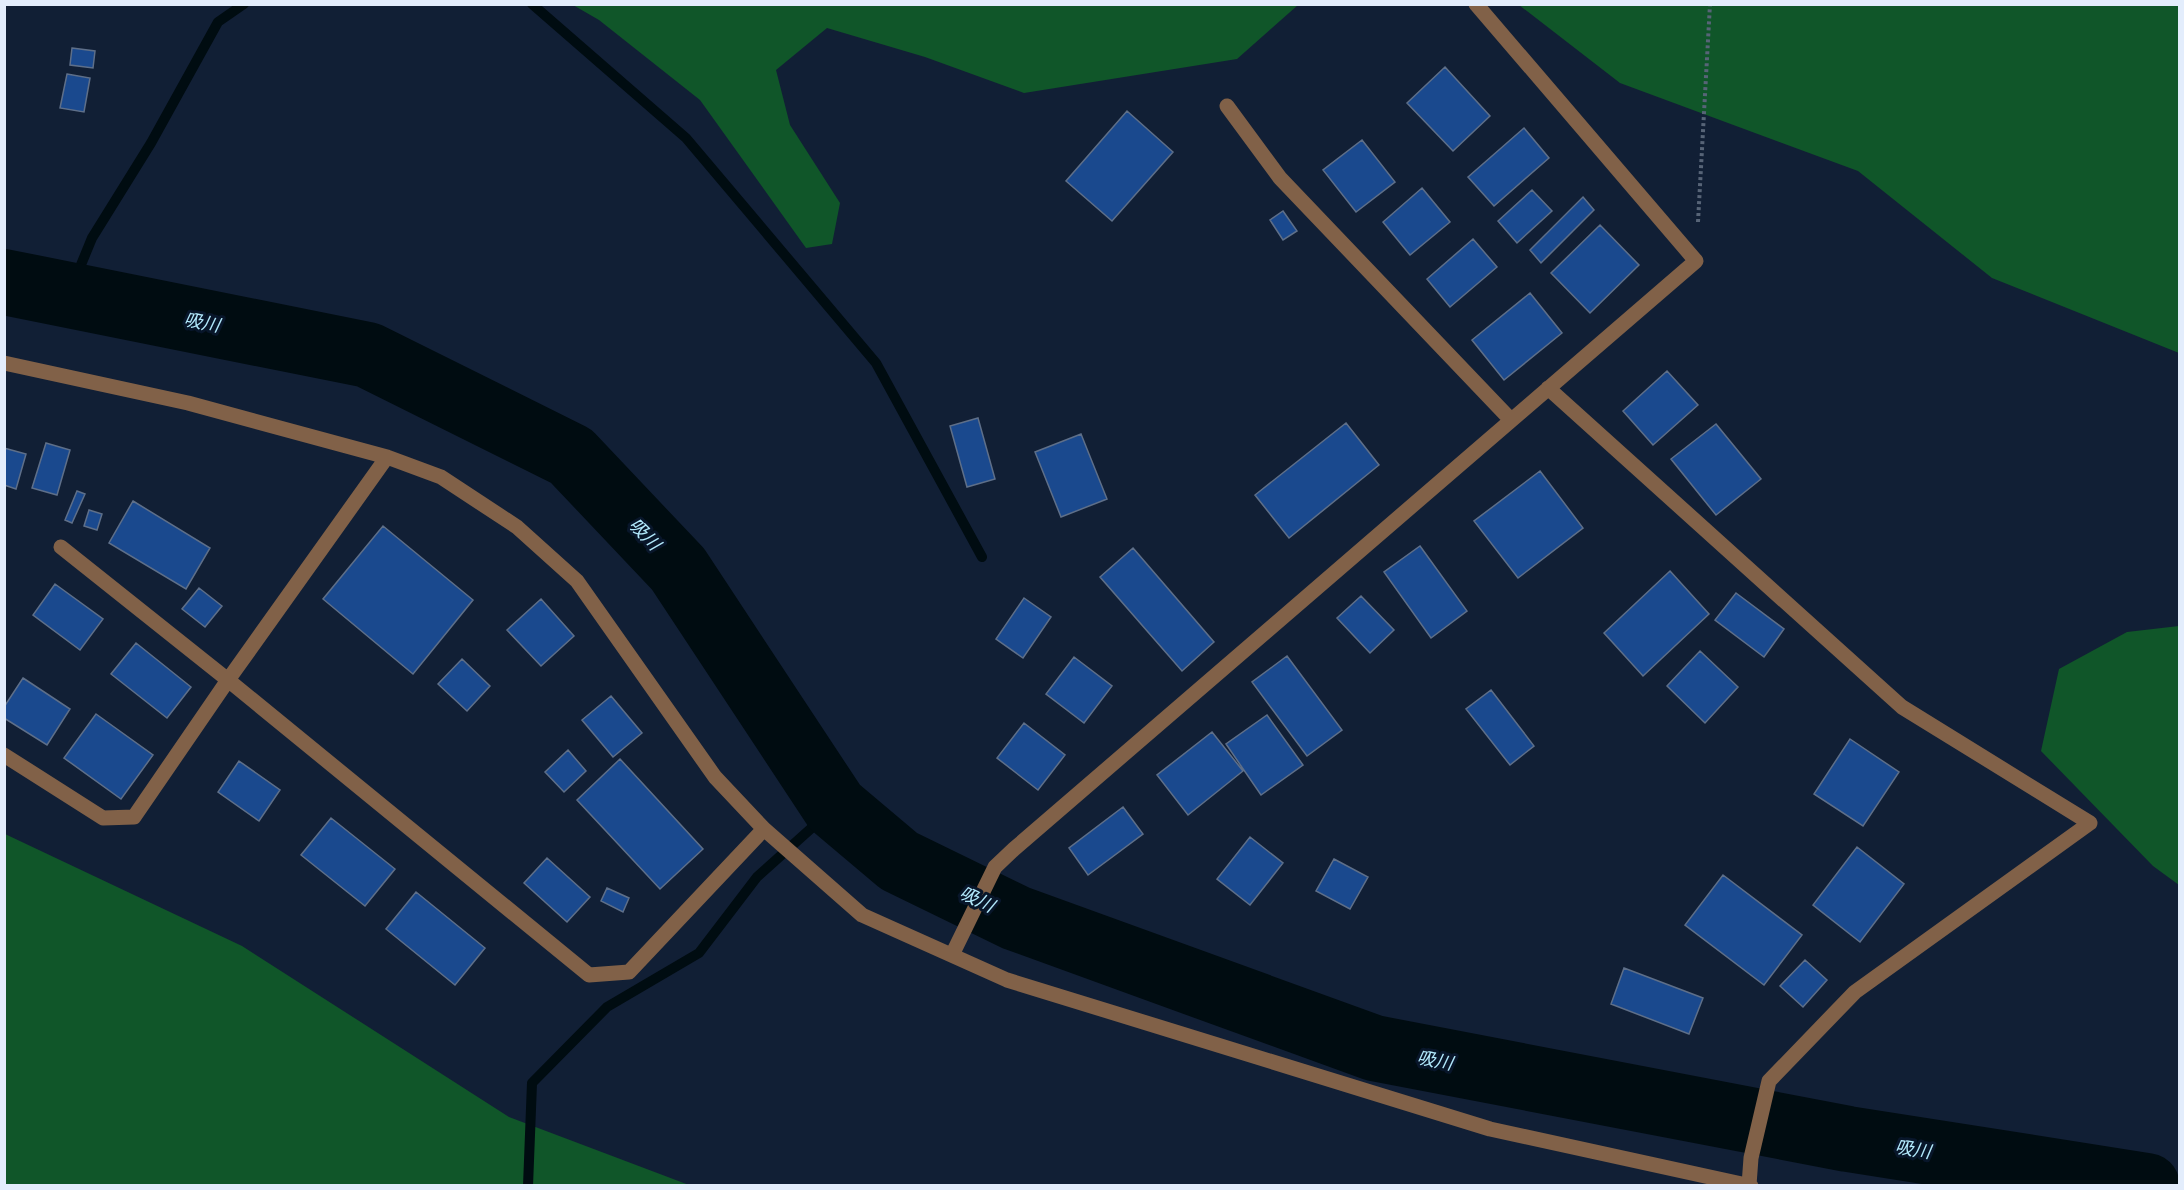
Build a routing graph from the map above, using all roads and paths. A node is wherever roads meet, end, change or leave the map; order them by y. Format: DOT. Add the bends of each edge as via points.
graph roads {
  1 [pos="1476,4"];
  2 [pos="1710,4"];
  3 [pos="1227,106"];
  4 [pos="1696,261"];
  5 [pos="4,363"];
  6 [pos="1548,388"];
  7 [pos="1511,420"];
  8 [pos="387,457"];
  9 [pos="62,547"];
  10 [pos="228,681"];
  11 [pos="4,755"];
  12 [pos="764,829"];
  13 [pos="952,955"];
  14 [pos="1750,1185"];
  1 -- 4 [label="street"];
  2 -- 4 [label="path"];
  3 -- 7 [label="street" via="1280,178"];
  4 -- 6 [label="street"];
  5 -- 8 [label="street" via="188,403"];
  6 -- 7 [label="street"];
  6 -- 14 [label="street" via="1902,707 2090,824 1855,992 1769,1081 1751,1158"];
  7 -- 13 [label="street" via="995,867"];
  8 -- 10 [label="street"];
  8 -- 12 [label="street" via="451,483 517,527 577,581 716,777"];
  9 -- 10 [label="street"];
  10 -- 11 [label="street" via="134,817 103,818"];
  10 -- 12 [label="street" via="589,975 628,972"];
  12 -- 13 [label="street" via="862,915"];
  13 -- 14 [label="street" via="1007,980 1490,1129"];
}
